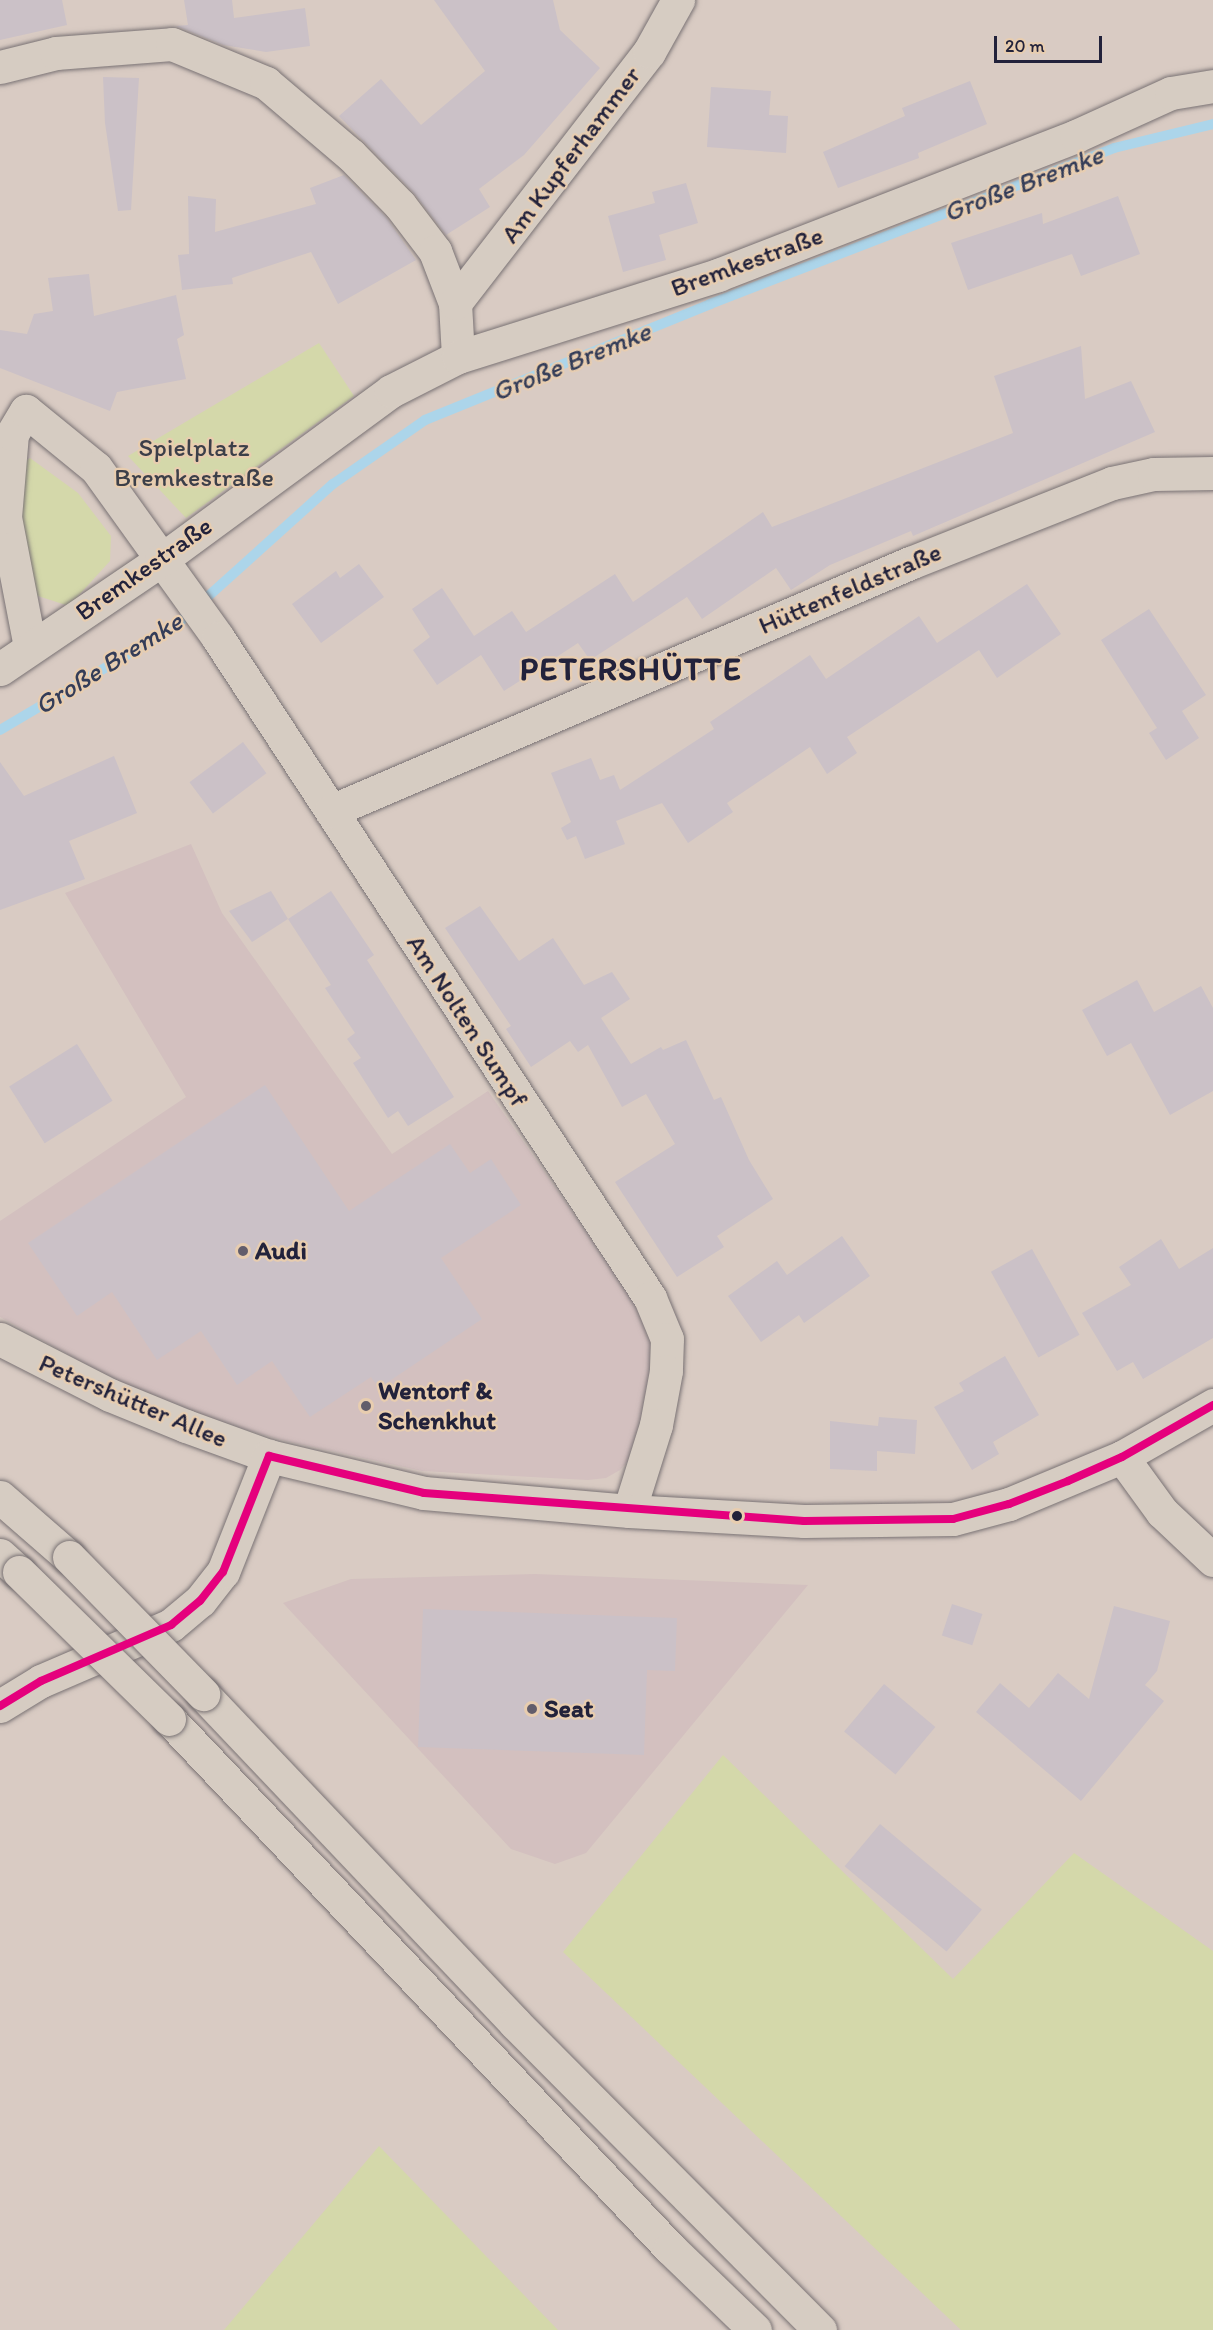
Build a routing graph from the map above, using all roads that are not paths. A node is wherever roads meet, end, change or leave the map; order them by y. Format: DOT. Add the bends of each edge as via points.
graph roads {
  1 [pos="678,0"];
  2 [pos="0,67"];
  3 [pos="1213,86"];
  4 [pos="455,303"];
  5 [pos="458,357"];
  6 [pos="1213,473"];
  7 [pos="161,560"];
  8 [pos="30,647"];
  9 [pos="0,669"];
  10 [pos="331,812"];
  11 [pos="0,1339"];
  12 [pos="1213,1405"];
  13 [pos="269,1456"];
  14 [pos="1122,1457"];
  15 [pos="0,1497"];
  16 [pos="629,1511"];
  17 [pos="1213,1560"];
  18 [pos="10,1563"];
  19 [pos="0,1706"];
  20 [pos="755,2330"];
  21 [pos="820,2330"];
  1 -- 4 [label="main road, Am Kupferhammer" via="649,52"];
  2 -- 4 [label="main road" via="56,53 172,44 266,83 351,155 400,205 435,251"];
  3 -- 5 [label="main road, Bremkestraße" via="1172,93 1076,136 718,275"];
  4 -- 5 [label="main road"];
  5 -- 7 [label="main road, Bremkestraße" via="391,391"];
  6 -- 10 [label="main road, Hüttenfeldstraße" via="1154,474 1112,483 910,563"];
  7 -- 8 [label="main road, Bremkestraße"];
  7 -- 8 [label="main road, Am Nolten Sumpf" via="96,468 26,411 12,434 5,517"];
  7 -- 10 [label="main road, Am Nolten Sumpf"];
  8 -- 9 [label="main road, Bremkestraße"];
  10 -- 16 [label="main road, Am Nolten Sumpf" via="650,1298 667,1340 666,1371 656,1425"];
  11 -- 13 [label="main road, Petershütter Allee" via="110,1395"];
  12 -- 14 [label="main road, Petershütter Allee"];
  13 -- 16 [label="main road, Petershütter Allee" via="424,1493"];
  13 -- 19 [label="main road" via="223,1572 200,1601 171,1625 41,1681"];
  14 -- 16 [label="main road, Petershütter Allee" via="1009,1504 953,1519 874,1523"];
  14 -- 17 [label="main road" via="1162,1512 1202,1554"];
  15 -- 21 [label="main road, bridge" via="69,1557 515,2023"];
  18 -- 20 [label="main road, bridge" via="169,1719 670,2248"];
}
